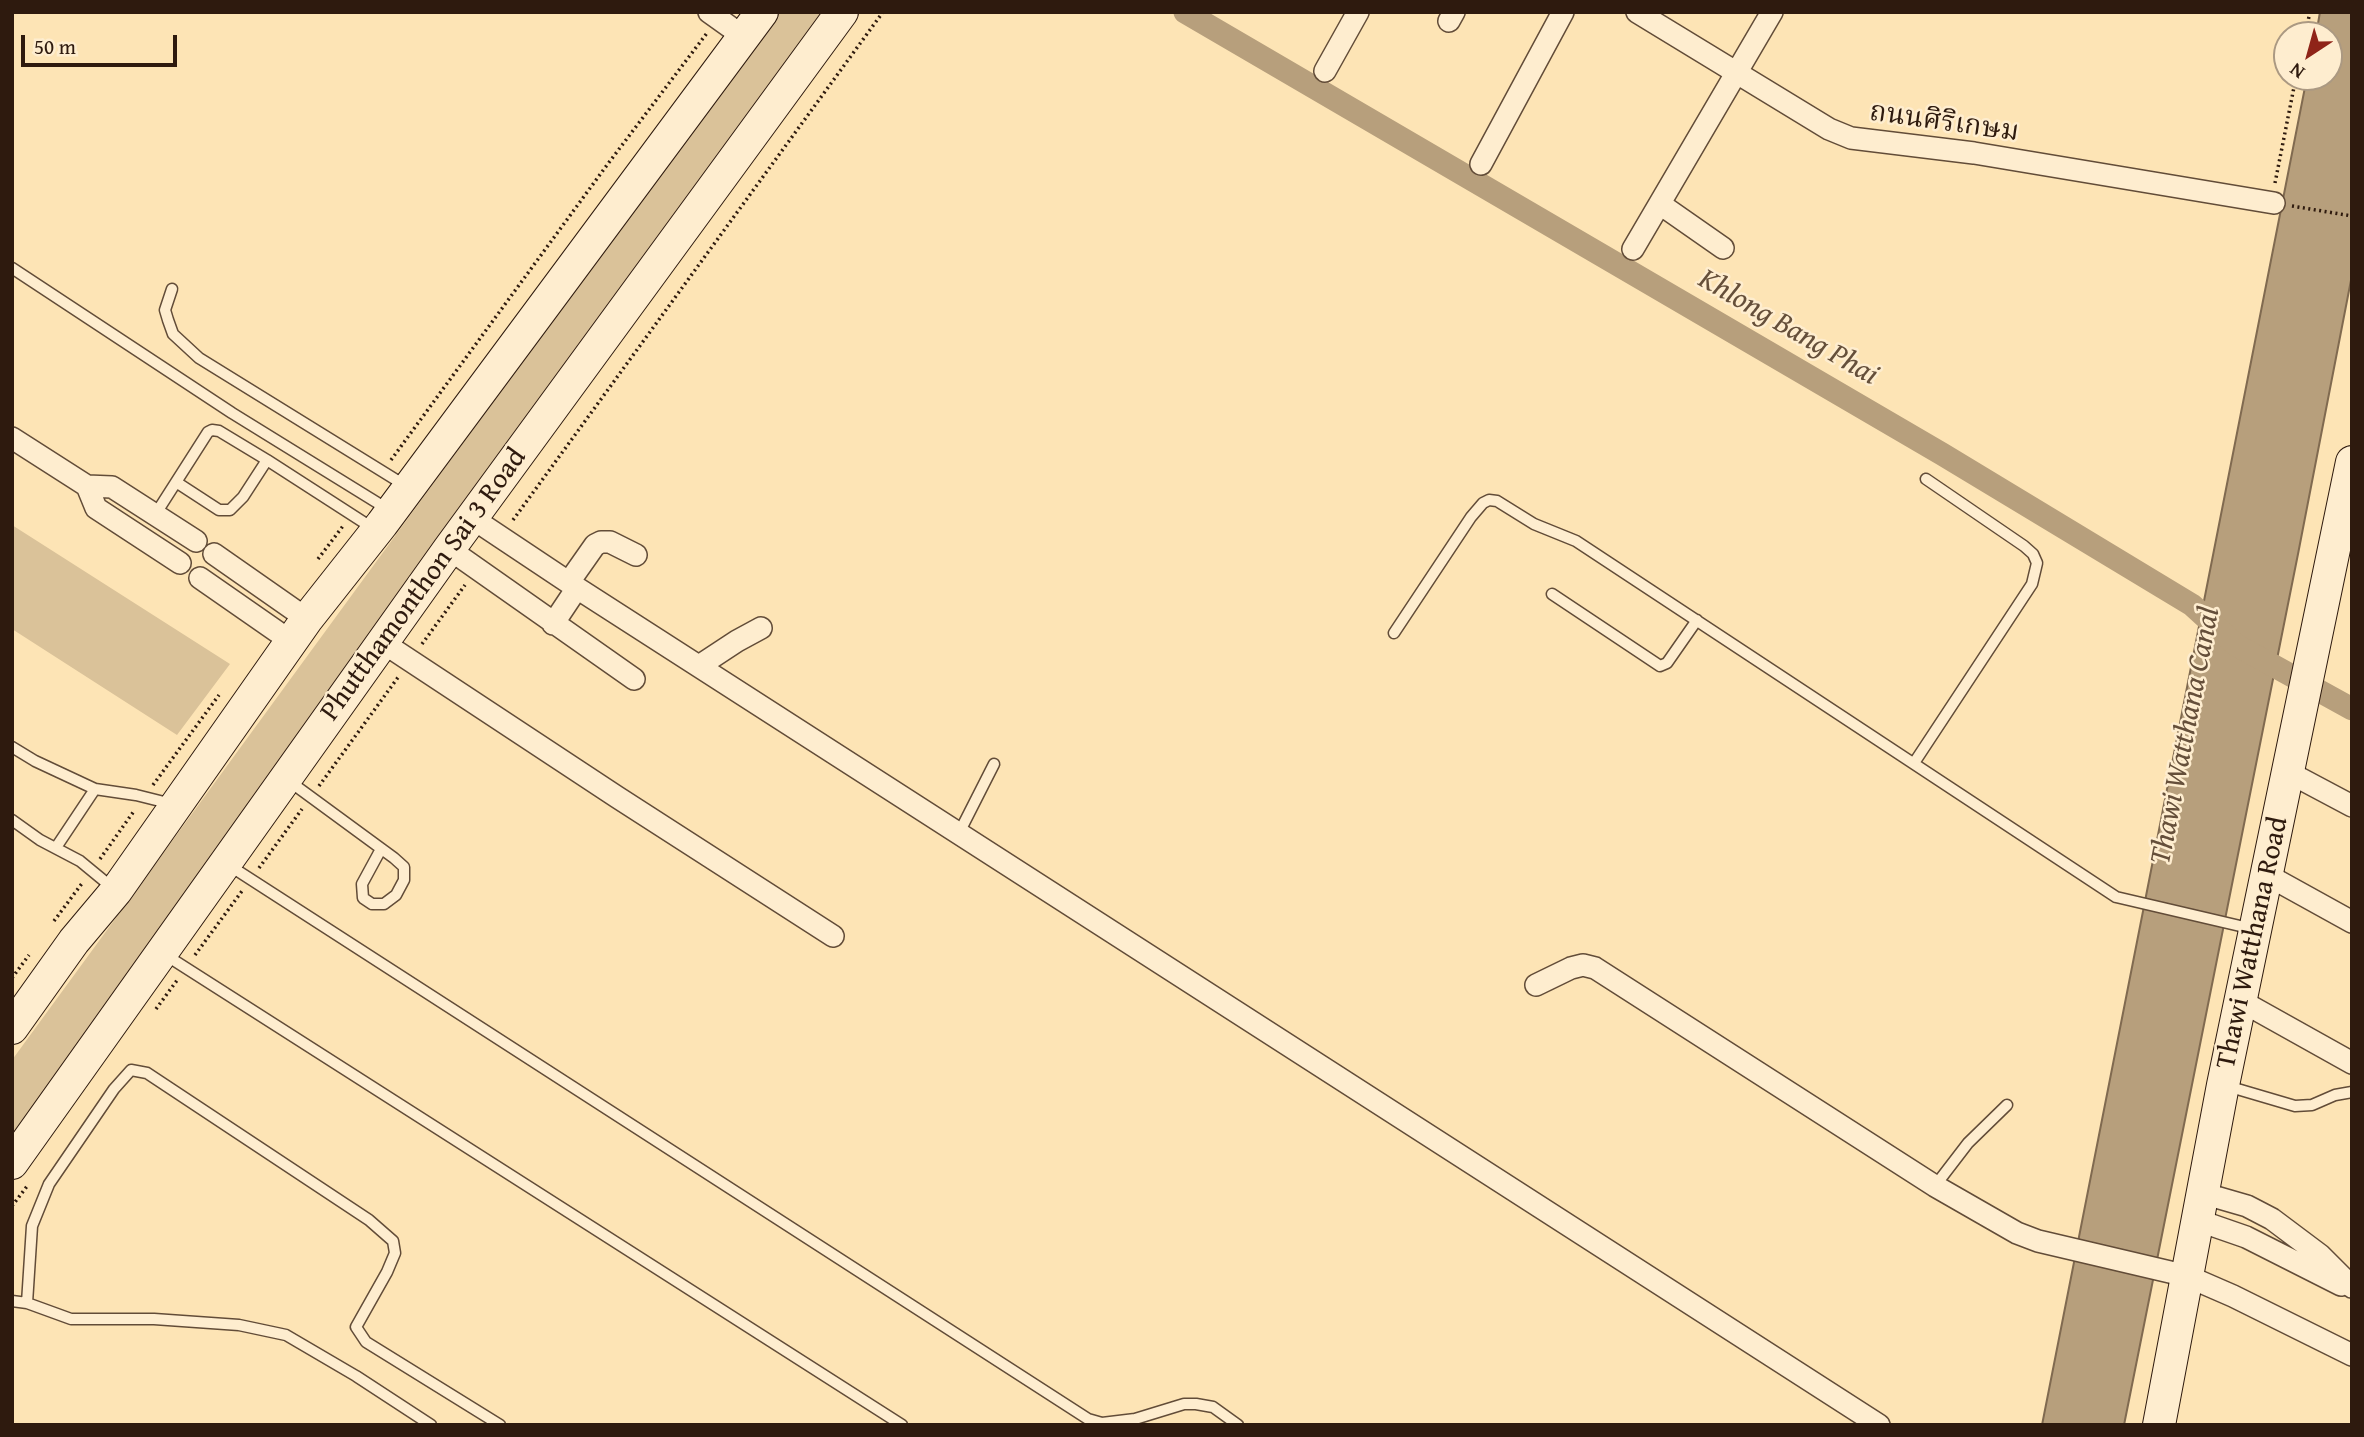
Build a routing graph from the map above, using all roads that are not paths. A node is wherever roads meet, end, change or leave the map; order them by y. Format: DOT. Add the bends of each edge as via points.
graph roads {
  1 [pos="709,12"];
  2 [pos="842,12"];
  3 [pos="1358,12"];
  4 [pos="1563,12"];
  5 [pos="1637,12"];
  6 [pos="1772,12"];
  7 [pos="1665,19"];
  8 [pos="753,25"];
  9 [pos="1325,71"];
  10 [pos="1737,72"];
  11 [pos="1481,164"];
  12 [pos="2273,202"];
  13 [pos="1660,204"];
  14 [pos="1723,248"];
  15 [pos="1633,249"];
  16 [pos="12,268"];
  17 [pos="172,289"];
  18 [pos="12,439"];
  19 [pos="267,460"];
  20 [pos="2351,473"];
  21 [pos="1926,479"];
  22 [pos="176,482"];
  23 [pos="87,486"];
  24 [pos="392,510"];
  25 [pos="155,515"];
  26 [pos="472,518"];
  27 [pos="196,541"];
  28 [pos="449,550"];
  29 [pos="214,554"];
  30 [pos="636,555"];
  31 [pos="180,563"];
  32 [pos="2342,564"];
  33 [pos="200,578"];
  34 [pos="573,585"];
  35 [pos="1552,594"];
  36 [pos="1697,620"];
  37 [pos="553,624"];
  38 [pos="761,628"];
  39 [pos="300,630"];
  40 [pos="1394,633"];
  41 [pos="382,642"];
  42 [pos="699,666"];
  43 [pos="634,679"];
  44 [pos="12,747"];
  45 [pos="1914,763"];
  46 [pos="994,764"];
  47 [pos="2288,772"];
  48 [pos="285,778"];
  49 [pos="95,789"];
  50 [pos="177,805"];
  51 [pos="2352,806"];
  52 [pos="12,820"];
  53 [pos="959,833"];
  54 [pos="57,846"];
  55 [pos="382,849"];
  56 [pos="224,863"];
  57 [pos="2267,875"];
  58 [pos="116,891"];
  59 [pos="2352,922"];
  60 [pos="2256,929"];
  61 [pos="833,936"];
  62 [pos="173,960"];
  63 [pos="1536,985"];
  64 [pos="2241,1001"];
  65 [pos="12,1028"];
  66 [pos="2352,1063"];
  67 [pos="2223,1085"];
  68 [pos="2352,1092"];
  69 [pos="2007,1105"];
  70 [pos="20,1174"];
  71 [pos="1936,1186"];
  72 [pos="2200,1207"];
  73 [pos="2187,1276"];
  74 [pos="2352,1289"];
  75 [pos="12,1301"];
  76 [pos="27,1303"];
  77 [pos="2352,1355"];
  78 [pos="431,1425"];
  79 [pos="500,1425"];
  80 [pos="902,1425"];
  81 [pos="1238,1425"];
  82 [pos="1879,1425"];
  83 [pos="2159,1425"];
  1 -- 8 [label="street"];
  2 -- 26 [label="main road, Phutthamonthon Sai 3 Road"];
  3 -- 9 [label="street"];
  4 -- 11 [label="street"];
  5 -- 7 [label="street, ถนนศิริเกษม"];
  6 -- 10 [label="street"];
  7 -- 10 [label="street, ถนนศิริเกษม"];
  8 -- 24 [label="main road"];
  10 -- 12 [label="street, ถนนศิริเกษม" via="1851,138 1974,153"];
  10 -- 13 [label="street"];
  13 -- 14 [label="street"];
  13 -- 15 [label="street"];
  16 -- 24 [label="lane"];
  17 -- 24 [label="lane" via="165,310 180,341"];
  18 -- 23 [label="street"];
  19 -- 22 [label="lane" via="230,510 212,506"];
  19 -- 22 [label="lane" via="212,430"];
  19 -- 24 [label="lane"];
  20 -- 32 [label="main road, Thawi Watthana Road"];
  21 -- 45 [label="lane" via="2024,545 2037,564 2032,584"];
  22 -- 25 [label="lane"];
  23 -- 25 [label="street" via="112,488"];
  23 -- 31 [label="street" via="96,508"];
  24 -- 39 [label="main road"];
  25 -- 27 [label="street"];
  26 -- 28 [label="main road, Phutthamonthon Sai 3 Road"];
  26 -- 34 [label="street"];
  28 -- 37 [label="street"];
  28 -- 41 [label="main road, Phutthamonthon Sai 3 Road"];
  29 -- 39 [label="street"];
  30 -- 34 [label="street" via="601,542"];
  32 -- 47 [label="main road, Thawi Watthana Road" via="2311,661"];
  33 -- 39 [label="street"];
  34 -- 37 [label="street"];
  34 -- 42 [label="street"];
  35 -- 36 [label="lane" via="1660,666 1667,663"];
  36 -- 40 [label="lane" via="1576,541 1489,500 1471,517"];
  36 -- 45 [label="lane"];
  37 -- 43 [label="street"];
  38 -- 42 [label="street"];
  39 -- 50 [label="main road"];
  41 -- 48 [label="main road, Phutthamonthon Sai 3 Road"];
  41 -- 61 [label="street"];
  42 -- 53 [label="street"];
  44 -- 49 [label="lane"];
  45 -- 60 [label="lane" via="2116,897"];
  46 -- 53 [label="lane"];
  47 -- 51 [label="street"];
  47 -- 57 [label="main road, Thawi Watthana Road"];
  48 -- 55 [label="lane"];
  48 -- 56 [label="main road, Phutthamonthon Sai 3 Road"];
  49 -- 50 [label="lane"];
  49 -- 54 [label="lane"];
  50 -- 58 [label="main road"];
  52 -- 54 [label="lane"];
  53 -- 82 [label="street"];
  54 -- 58 [label="lane"];
  55 -- 55 [label="lane" via="404,867 405,875 389,902 372,904 363,898 362,884"];
  56 -- 62 [label="main road, Phutthamonthon Sai 3 Road"];
  56 -- 81 [label="lane" via="1088,1419 1102,1423 1135,1419 1196,1404 1213,1407"];
  57 -- 59 [label="street"];
  57 -- 60 [label="main road, Thawi Watthana Road"];
  58 -- 65 [label="main road"];
  60 -- 64 [label="main road, Thawi Watthana Road"];
  62 -- 70 [label="main road, Phutthamonthon Sai 3 Road"];
  62 -- 80 [label="lane"];
  63 -- 71 [label="street" via="1571,968 1595,968"];
  64 -- 66 [label="street"];
  64 -- 67 [label="main road, Thawi Watthana Road"];
  67 -- 68 [label="lane" via="2295,1106"];
  67 -- 72 [label="main road, Thawi Watthana Road"];
  69 -- 71 [label="lane" via="1968,1143"];
  71 -- 73 [label="street" via="2038,1241"];
  72 -- 73 [label="main road, Thawi Watthana Road"];
  72 -- 74 [label="street" via="2246,1237"];
  72 -- 74 [label="street" via="2247,1206 2272,1219 2320,1255"];
  73 -- 77 [label="street"];
  73 -- 83 [label="main road, Thawi Watthana Road"];
  75 -- 76 [label="lane"];
  76 -- 78 [label="lane" via="71,1319 239,1325 286,1335"];
  76 -- 79 [label="lane" via="32,1226 49,1184 114,1089 131,1070 147,1073 369,1220 393,1241 387,1272 356,1327 366,1342"];
}
